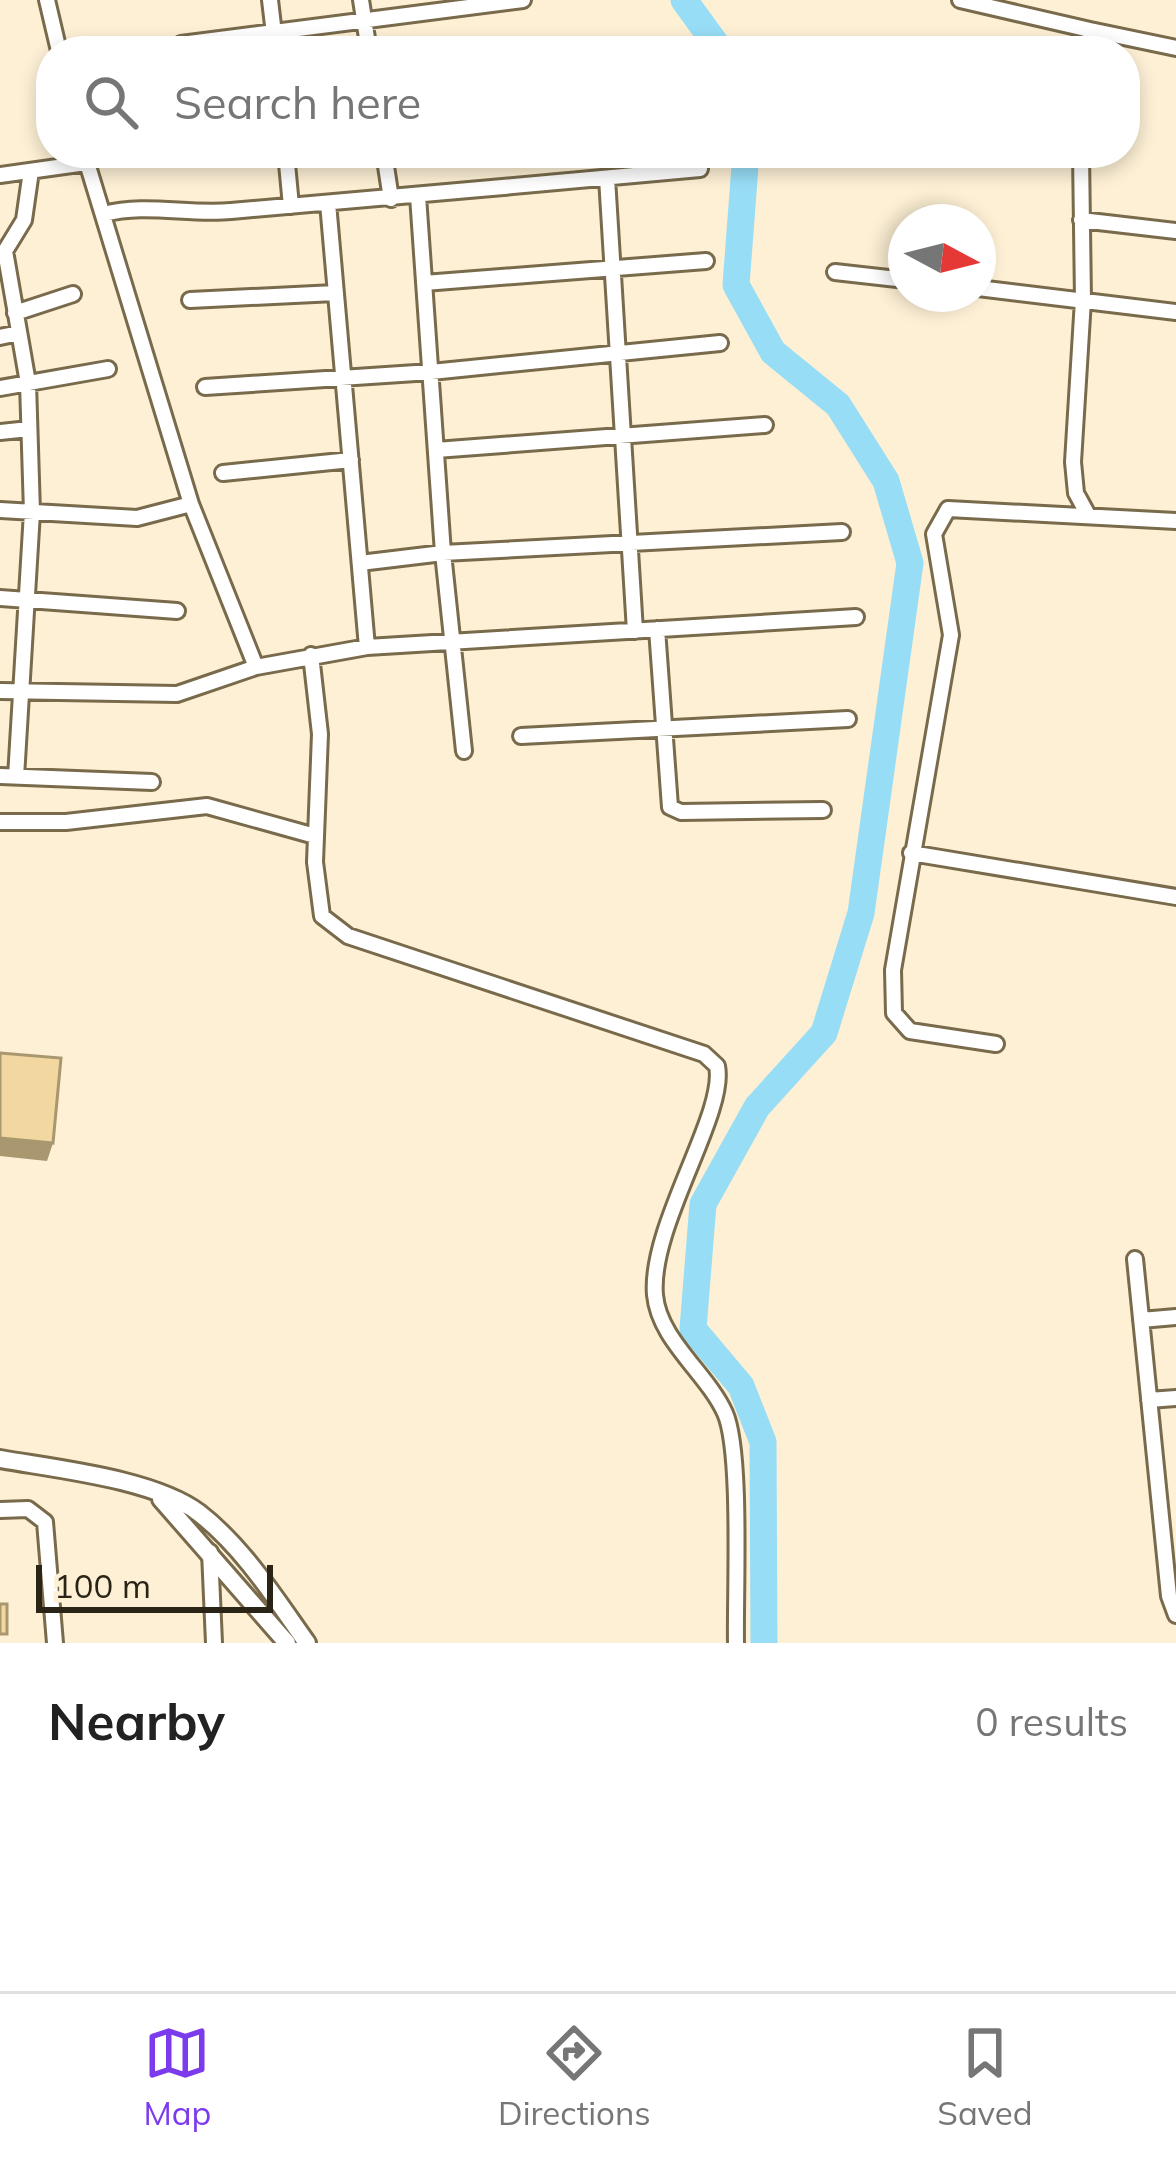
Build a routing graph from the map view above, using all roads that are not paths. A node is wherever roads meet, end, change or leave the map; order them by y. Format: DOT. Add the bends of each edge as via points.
graph roads {
  1 [pos="47,0"];
  2 [pos="270,0"];
  3 [pos="361,0"];
  4 [pos="523,0"];
  5 [pos="960,0"];
  6 [pos="986,3"];
  7 [pos="445,5"];
  8 [pos="364,19"];
  9 [pos="1090,29"];
  10 [pos="274,31"];
  11 [pos="55,36"];
  12 [pos="238,36"];
  13 [pos="274,36"];
  14 [pos="367,36"];
  15 [pos="1089,36"];
  16 [pos="1122,36"];
  17 [pos="1140,40"];
  18 [pos="1176,48"];
  19 [pos="43,168"];
  20 [pos="88,168"];
  21 [pos="287,168"];
  22 [pos="386,168"];
  23 [pos="1081,168"];
  24 [pos="700,169"];
  25 [pos="31,171"];
  26 [pos="0,175"];
  27 [pos="607,178"];
  28 [pos="418,196"];
  29 [pos="391,200"];
  30 [pos="328,203"];
  31 [pos="291,206"];
  32 [pos="104,214"];
  33 [pos="1081,220"];
  34 [pos="1176,231"];
  35 [pos="706,261"];
  36 [pos="614,268"];
  37 [pos="835,272"];
  38 [pos="4,276"];
  39 [pos="888,278"];
  40 [pos="424,283"];
  41 [pos="996,290"];
  42 [pos="335,293"];
  43 [pos="73,295"];
  44 [pos="190,300"];
  45 [pos="1083,300"];
  46 [pos="1176,312"];
  47 [pos="16,313"];
  48 [pos="19,333"];
  49 [pos="0,337"];
  50 [pos="720,343"];
  51 [pos="620,353"];
  52 [pos="109,369"];
  53 [pos="430,373"];
  54 [pos="343,380"];
  55 [pos="28,383"];
  56 [pos="0,388"];
  57 [pos="205,388"];
  58 [pos="765,425"];
  59 [pos="29,428"];
  60 [pos="0,432"];
  61 [pos="626,436"];
  62 [pos="436,450"];
  63 [pos="350,460"];
  64 [pos="224,473"];
  65 [pos="191,504"];
  66 [pos="0,510"];
  67 [pos="32,512"];
  68 [pos="1088,515"];
  69 [pos="1176,521"];
  70 [pos="842,532"];
  71 [pos="633,547"];
  72 [pos="443,553"];
  73 [pos="360,563"];
  74 [pos="0,598"];
  75 [pos="26,600"];
  76 [pos="177,611"];
  77 [pos="856,617"];
  78 [pos="657,629"];
  79 [pos="635,631"];
  80 [pos="452,639"];
  81 [pos="368,647"];
  82 [pos="311,655"];
  83 [pos="256,667"];
  84 [pos="0,691"];
  85 [pos="21,693"];
  86 [pos="848,718"];
  87 [pos="662,725"];
  88 [pos="521,736"];
  89 [pos="464,751"];
  90 [pos="8,776"];
  91 [pos="152,782"];
  92 [pos="823,810"];
  93 [pos="0,822"];
  94 [pos="315,836"];
  95 [pos="911,853"];
  96 [pos="1176,897"];
  97 [pos="996,1044"];
  98 [pos="1135,1259"];
  99 [pos="1176,1318"];
  100 [pos="1141,1320"];
  101 [pos="1176,1398"];
  102 [pos="1149,1400"];
  103 [pos="0,1459"];
  104 [pos="156,1494"];
  105 [pos="0,1510"];
  106 [pos="1169,1522"];
  107 [pos="210,1550"];
  108 [pos="1173,1596"];
  109 [pos="1176,1615"];
  110 [pos="55,1643"];
  111 [pos="214,1643"];
  112 [pos="287,1643"];
  113 [pos="307,1643"];
  114 [pos="736,1643"];
  1 -- 11 [label="street"];
  2 -- 10 [label="street"];
  3 -- 8 [label="street"];
  4 -- 7 [label="street"];
  5 -- 6 [label="street"];
  6 -- 9 [label="street"];
  7 -- 8 [label="street"];
  8 -- 10 [label="street"];
  8 -- 14 [label="street"];
  9 -- 15 [label="street"];
  9 -- 16 [label="street"];
  10 -- 12 [label="street"];
  10 -- 13 [label="street"];
  17 -- 18 [label="street"];
  19 -- 25 [label="street"];
  20 -- 32 [label="street"];
  21 -- 31 [label="street"];
  22 -- 29 [label="street"];
  23 -- 33 [label="street"];
  24 -- 27 [label="street"];
  25 -- 26 [label="street"];
  25 -- 38 [label="street" via="25,220 4,251"];
  27 -- 28 [label="street"];
  27 -- 36 [label="street"];
  28 -- 29 [label="street"];
  28 -- 40 [label="street"];
  29 -- 30 [label="street"];
  30 -- 31 [label="street"];
  30 -- 42 [label="street"];
  31 -- 32 [label="street"];
  32 -- 65 [label="street"];
  33 -- 34 [label="street"];
  33 -- 45 [label="street"];
  35 -- 36 [label="street"];
  36 -- 40 [label="street"];
  36 -- 51 [label="street"];
  37 -- 39 [label="street"];
  38 -- 47 [label="street"];
  40 -- 53 [label="street"];
  41 -- 45 [label="street"];
  42 -- 44 [label="street"];
  42 -- 54 [label="street"];
  43 -- 47 [label="street"];
  45 -- 46 [label="street"];
  45 -- 68 [label="street" via="1072,462"];
  47 -- 48 [label="street"];
  48 -- 49 [label="street"];
  48 -- 55 [label="street"];
  50 -- 51 [label="street"];
  51 -- 53 [label="street"];
  51 -- 61 [label="street"];
  52 -- 55 [label="street"];
  53 -- 54 [label="street"];
  53 -- 62 [label="street"];
  54 -- 57 [label="street"];
  54 -- 63 [label="street"];
  55 -- 56 [label="street"];
  55 -- 59 [label="street"];
  58 -- 61 [label="street"];
  59 -- 60 [label="street"];
  59 -- 67 [label="street"];
  61 -- 62 [label="street"];
  61 -- 71 [label="street"];
  62 -- 72 [label="street"];
  63 -- 64 [label="street"];
  63 -- 73 [label="street"];
  65 -- 67 [label="street" via="137,518"];
  65 -- 83 [label="street"];
  66 -- 67 [label="street"];
  67 -- 75 [label="street"];
  68 -- 69 [label="street"];
  68 -- 95 [label="street" via="948,509 938,520 951,635"];
  70 -- 71 [label="street"];
  71 -- 72 [label="street"];
  71 -- 79 [label="street"];
  72 -- 73 [label="street"];
  72 -- 80 [label="street"];
  73 -- 81 [label="street"];
  74 -- 75 [label="street"];
  75 -- 76 [label="street"];
  75 -- 85 [label="street"];
  77 -- 78 [label="street"];
  78 -- 79 [label="street"];
  78 -- 87 [label="street"];
  79 -- 80 [label="street"];
  80 -- 81 [label="street"];
  80 -- 89 [label="street"];
  81 -- 82 [label="street"];
  82 -- 83 [label="street"];
  82 -- 94 [label="street" via="320,734"];
  83 -- 85 [label="street" via="177,694"];
  84 -- 85 [label="street"];
  85 -- 90 [label="street"];
  86 -- 87 [label="street"];
  87 -- 88 [label="street"];
  87 -- 92 [label="street" via="670,807"];
  90 -- 91 [label="street"];
  93 -- 94 [label="street" via="207,806"];
  94 -- 114 [label="street" via="322,916 348,936 704,1054 717,1066 717,1098 674,1202 655,1296 731,1433"];
  95 -- 96 [label="street"];
  95 -- 97 [label="street" via="892,970 894,1013 910,1031"];
  98 -- 100 [label="street"];
  99 -- 100 [label="street"];
  100 -- 102 [label="street"];
  101 -- 102 [label="street"];
  102 -- 106 [label="street"];
  103 -- 104 [label="street"];
  104 -- 107 [label="street"];
  104 -- 113 [label="street" via="195,1510 218,1531"];
  105 -- 110 [label="street" via="28,1509 45,1522"];
  106 -- 108 [label="street"];
  107 -- 111 [label="street"];
  107 -- 112 [label="street"];
  108 -- 109 [label="street"];
}
